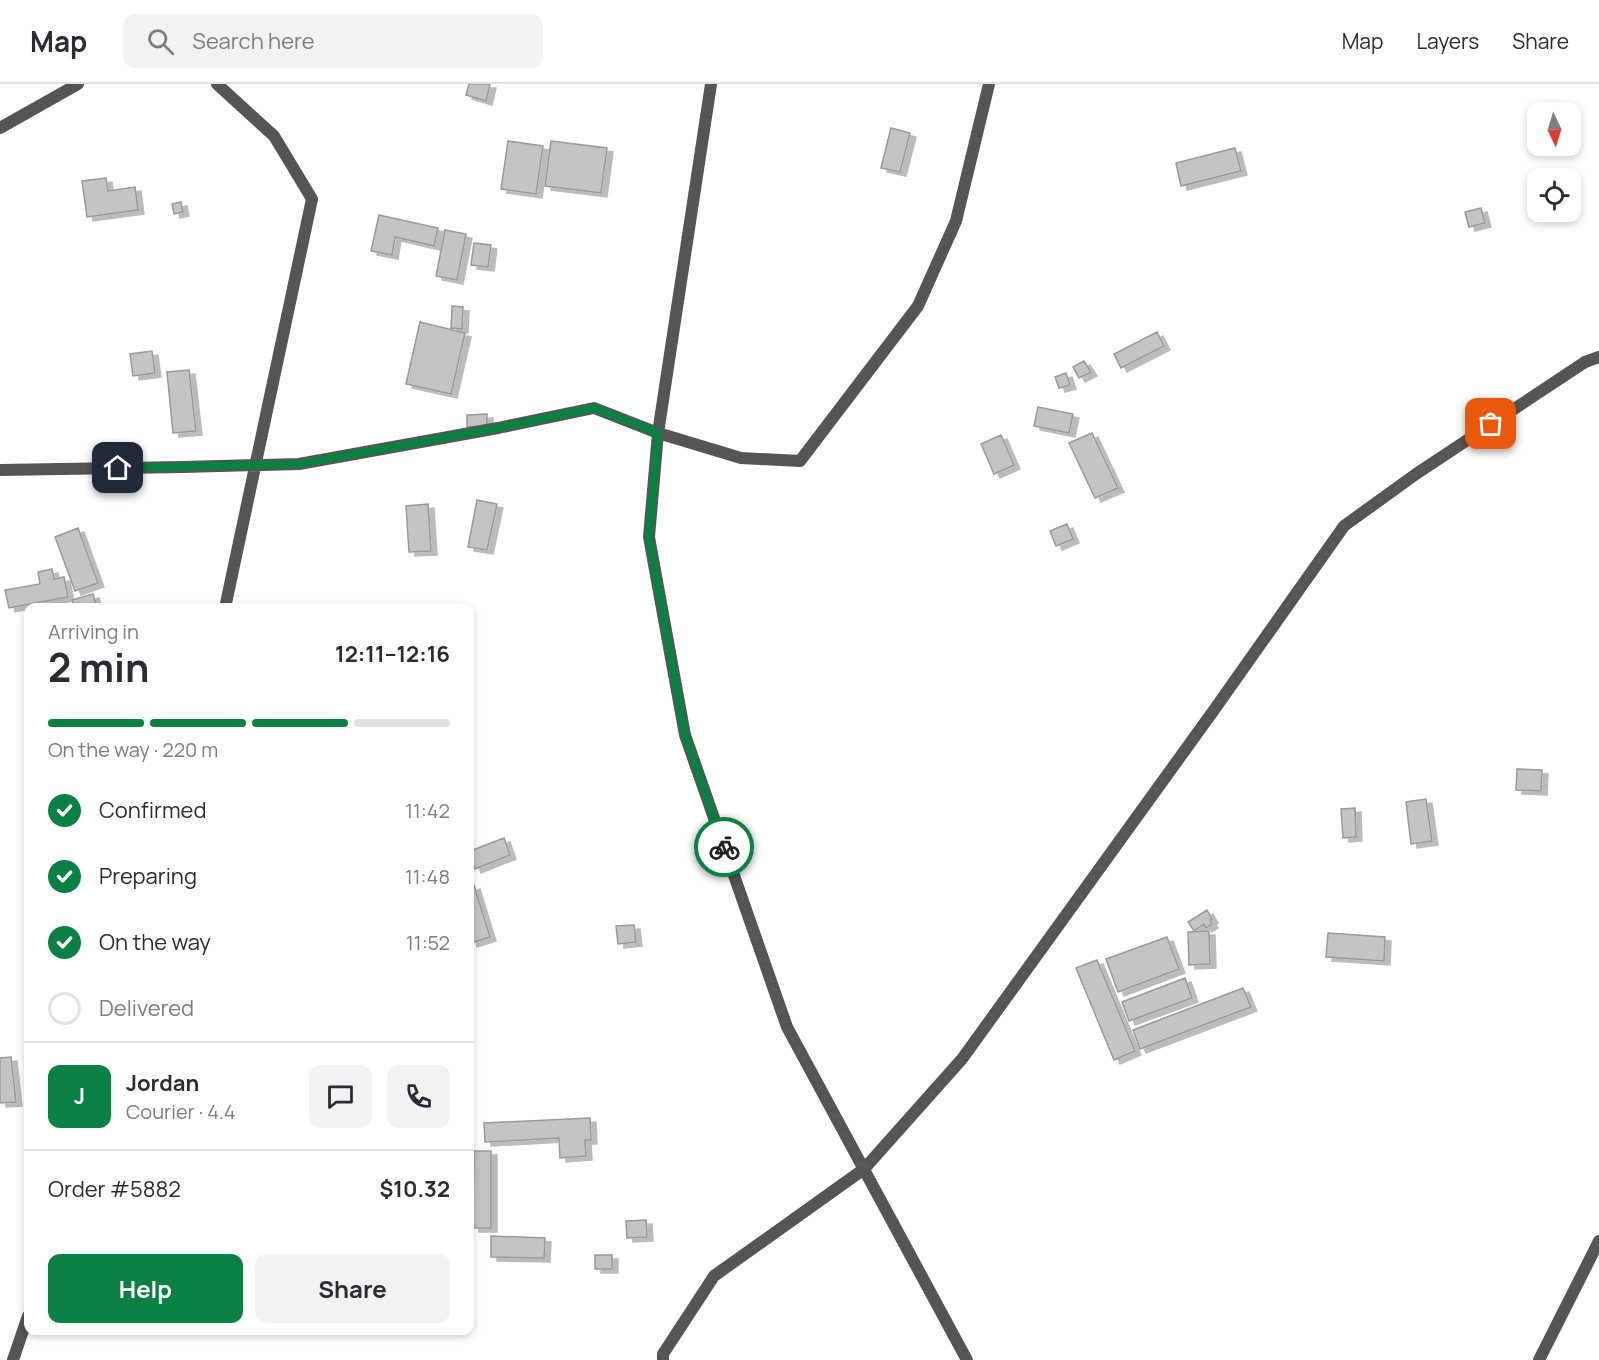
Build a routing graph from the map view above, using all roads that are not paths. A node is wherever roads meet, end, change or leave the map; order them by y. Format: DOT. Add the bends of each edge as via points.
graph roads {
  1 [pos="78,84"];
  2 [pos="217,84"];
  3 [pos="711,84"];
  4 [pos="988,84"];
  5 [pos="0,128"];
  6 [pos="1599,357"];
  7 [pos="658,433"];
  8 [pos="255,466"];
  9 [pos="0,470"];
  10 [pos="226,603"];
  11 [pos="864,1169"];
  12 [pos="1599,1241"];
  13 [pos="24,1328"];
  14 [pos="13,1360"];
  15 [pos="663,1360"];
  16 [pos="967,1360"];
  17 [pos="1539,1360"];
  1 -- 5 [label="street"];
  2 -- 8 [label="street" via="274,136 312,199"];
  3 -- 7 [label="street"];
  4 -- 7 [label="street" via="956,221 918,306 800,461 741,458"];
  6 -- 11 [label="street" via="1585,362 1344,526 962,1059"];
  7 -- 8 [label="street" via="594,408 299,464"];
  7 -- 11 [label="street" via="649,537 685,735 787,1027"];
  8 -- 9 [label="street"];
  8 -- 10 [label="street"];
  11 -- 15 [label="street" via="714,1276 663,1354"];
  11 -- 16 [label="street"];
  12 -- 17 [label="street"];
  13 -- 14 [label="street"];
}
